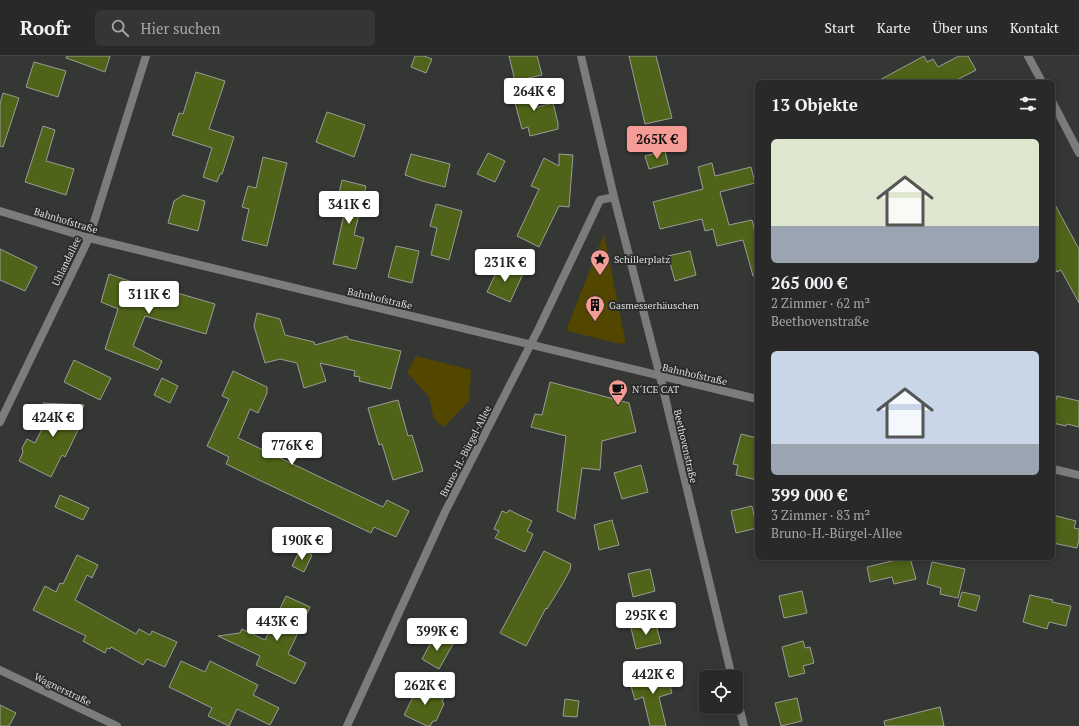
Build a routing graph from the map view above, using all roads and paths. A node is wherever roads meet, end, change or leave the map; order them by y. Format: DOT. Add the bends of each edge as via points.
graph roads {
  1 [pos="146,56"];
  2 [pos="581,56"];
  3 [pos="1028,56"];
  4 [pos="1041,80"];
  5 [pos="1055,107"];
  6 [pos="1079,153"];
  7 [pos="614,196"];
  8 [pos="0,211"];
  9 [pos="89,238"];
  10 [pos="530,344"];
  11 [pos="660,376"];
  12 [pos="755,399"];
  13 [pos="0,422"];
  14 [pos="1055,469"];
  15 [pos="1079,475"];
  16 [pos="0,670"];
  17 [pos="730,670"];
  18 [pos="741,714"];
  19 [pos="117,726"];
  20 [pos="347,726"];
  21 [pos="744,726"];
  1 -- 9 [label="street, Uhlandallee"];
  2 -- 7 [label="street, Beethovenstraße"];
  3 -- 4 [label="street"];
  5 -- 6 [label="street"];
  7 -- 10 [label="street, Bruno-H.-Bürgel-Allee" via="600,200"];
  7 -- 11 [label="street, Beethovenstraße"];
  8 -- 9 [label="street, Bahnhofstraße"];
  9 -- 10 [label="street, Bahnhofstraße"];
  9 -- 13 [label="street, Uhlandallee"];
  10 -- 11 [label="street, Bahnhofstraße"];
  10 -- 20 [label="street, Bruno-H.-Bürgel-Allee" via="445,512"];
  11 -- 12 [label="street, Bahnhofstraße"];
  11 -- 17 [label="street, Beethovenstraße"];
  14 -- 15 [label="street"];
  16 -- 19 [label="street, Wagnerstraße"];
  18 -- 21 [label="street"];
}
